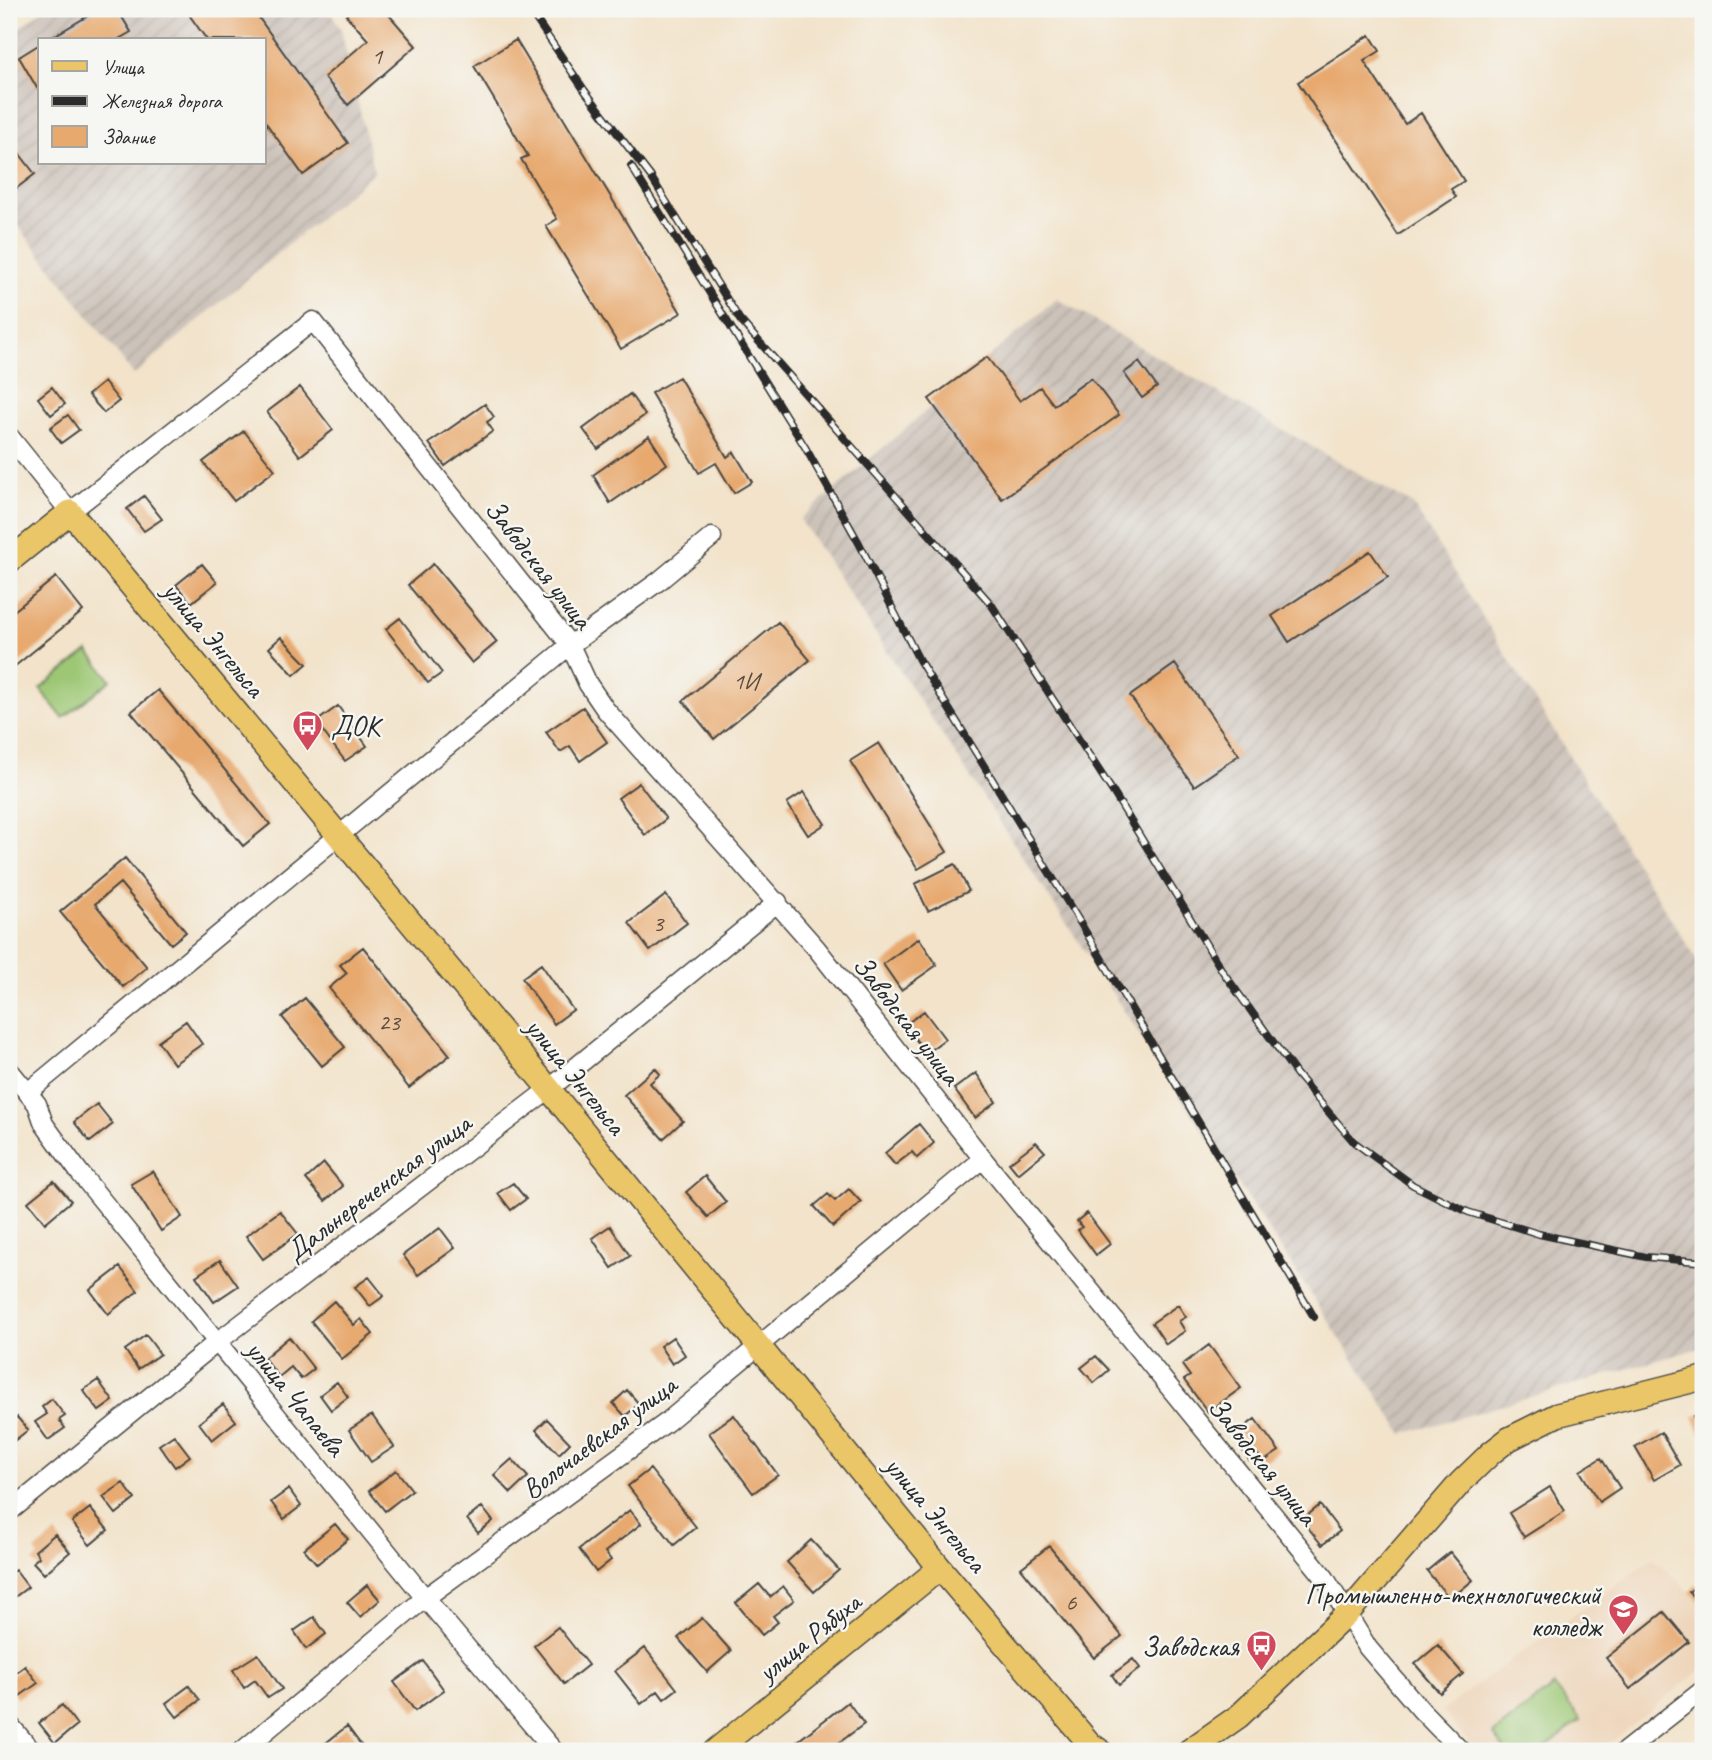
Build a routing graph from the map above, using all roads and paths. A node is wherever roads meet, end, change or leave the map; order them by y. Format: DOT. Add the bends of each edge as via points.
graph roads {
  1 [pos="9,436"];
  2 [pos="70,512"];
  3 [pos="712,537"];
  4 [pos="9,561"];
  5 [pos="570,645"];
  6 [pos="338,834"];
  7 [pos="778,902"];
  8 [pos="9,1070"];
  9 [pos="549,1088"];
  10 [pos="27,1092"];
  11 [pos="983,1159"];
  12 [pos="216,1343"];
  13 [pos="758,1346"];
  14 [pos="1703,1378"];
  15 [pos="9,1512"];
  16 [pos="940,1568"];
  17 [pos="425,1598"];
  18 [pos="1346,1615"];
  19 [pos="1703,1690"];
  20 [pos="9,1724"];
  21 [pos="32,1751"];
  22 [pos="242,1751"];
  23 [pos="554,1751"];
  24 [pos="715,1751"];
  25 [pos="1100,1751"];
  26 [pos="1189,1751"];
  27 [pos="1461,1751"];
  28 [pos="1625,1751"];
  1 -- 2 [label="street, улица Энгельса"];
  2 -- 4 [label="main road"];
  2 -- 5 [label="street, Заводская улица" via="313,321"];
  2 -- 6 [label="main road, улица Энгельса"];
  3 -- 5 [label="street"];
  5 -- 6 [label="street"];
  5 -- 7 [label="street, Заводская улица" via="605,709"];
  6 -- 9 [label="main road, улица Энгельса"];
  6 -- 10 [label="street"];
  7 -- 9 [label="street, Дальнереченская улица"];
  7 -- 11 [label="street, Заводская улица"];
  8 -- 10 [label="street, улица Чапаева"];
  9 -- 12 [label="street, Дальнереченская улица"];
  9 -- 13 [label="main road, улица Энгельса"];
  10 -- 12 [label="street, улица Чапаева" via="79,1172"];
  11 -- 13 [label="street, Волочаевская улица"];
  11 -- 18 [label="street, Заводская улица" via="1325,1578"];
  12 -- 15 [label="street, Дальнереченская улица"];
  12 -- 17 [label="street, улица Чапаева"];
  13 -- 16 [label="main road, улица Энгельса"];
  13 -- 17 [label="street, Волочаевская улица" via="667,1422"];
  14 -- 18 [label="main road" via="1557,1415 1509,1439 1461,1482"];
  16 -- 24 [label="main road, улица Рябуха"];
  16 -- 25 [label="main road, улица Энгельса"];
  17 -- 22 [label="street, Волочаевская улица"];
  17 -- 23 [label="street, улица Чапаева"];
  18 -- 26 [label="main road" via="1239,1716"];
  18 -- 27 [label="street, Заводская улица" via="1368,1648"];
  19 -- 28 [label="street"];
  20 -- 21 [label="street"];
}
